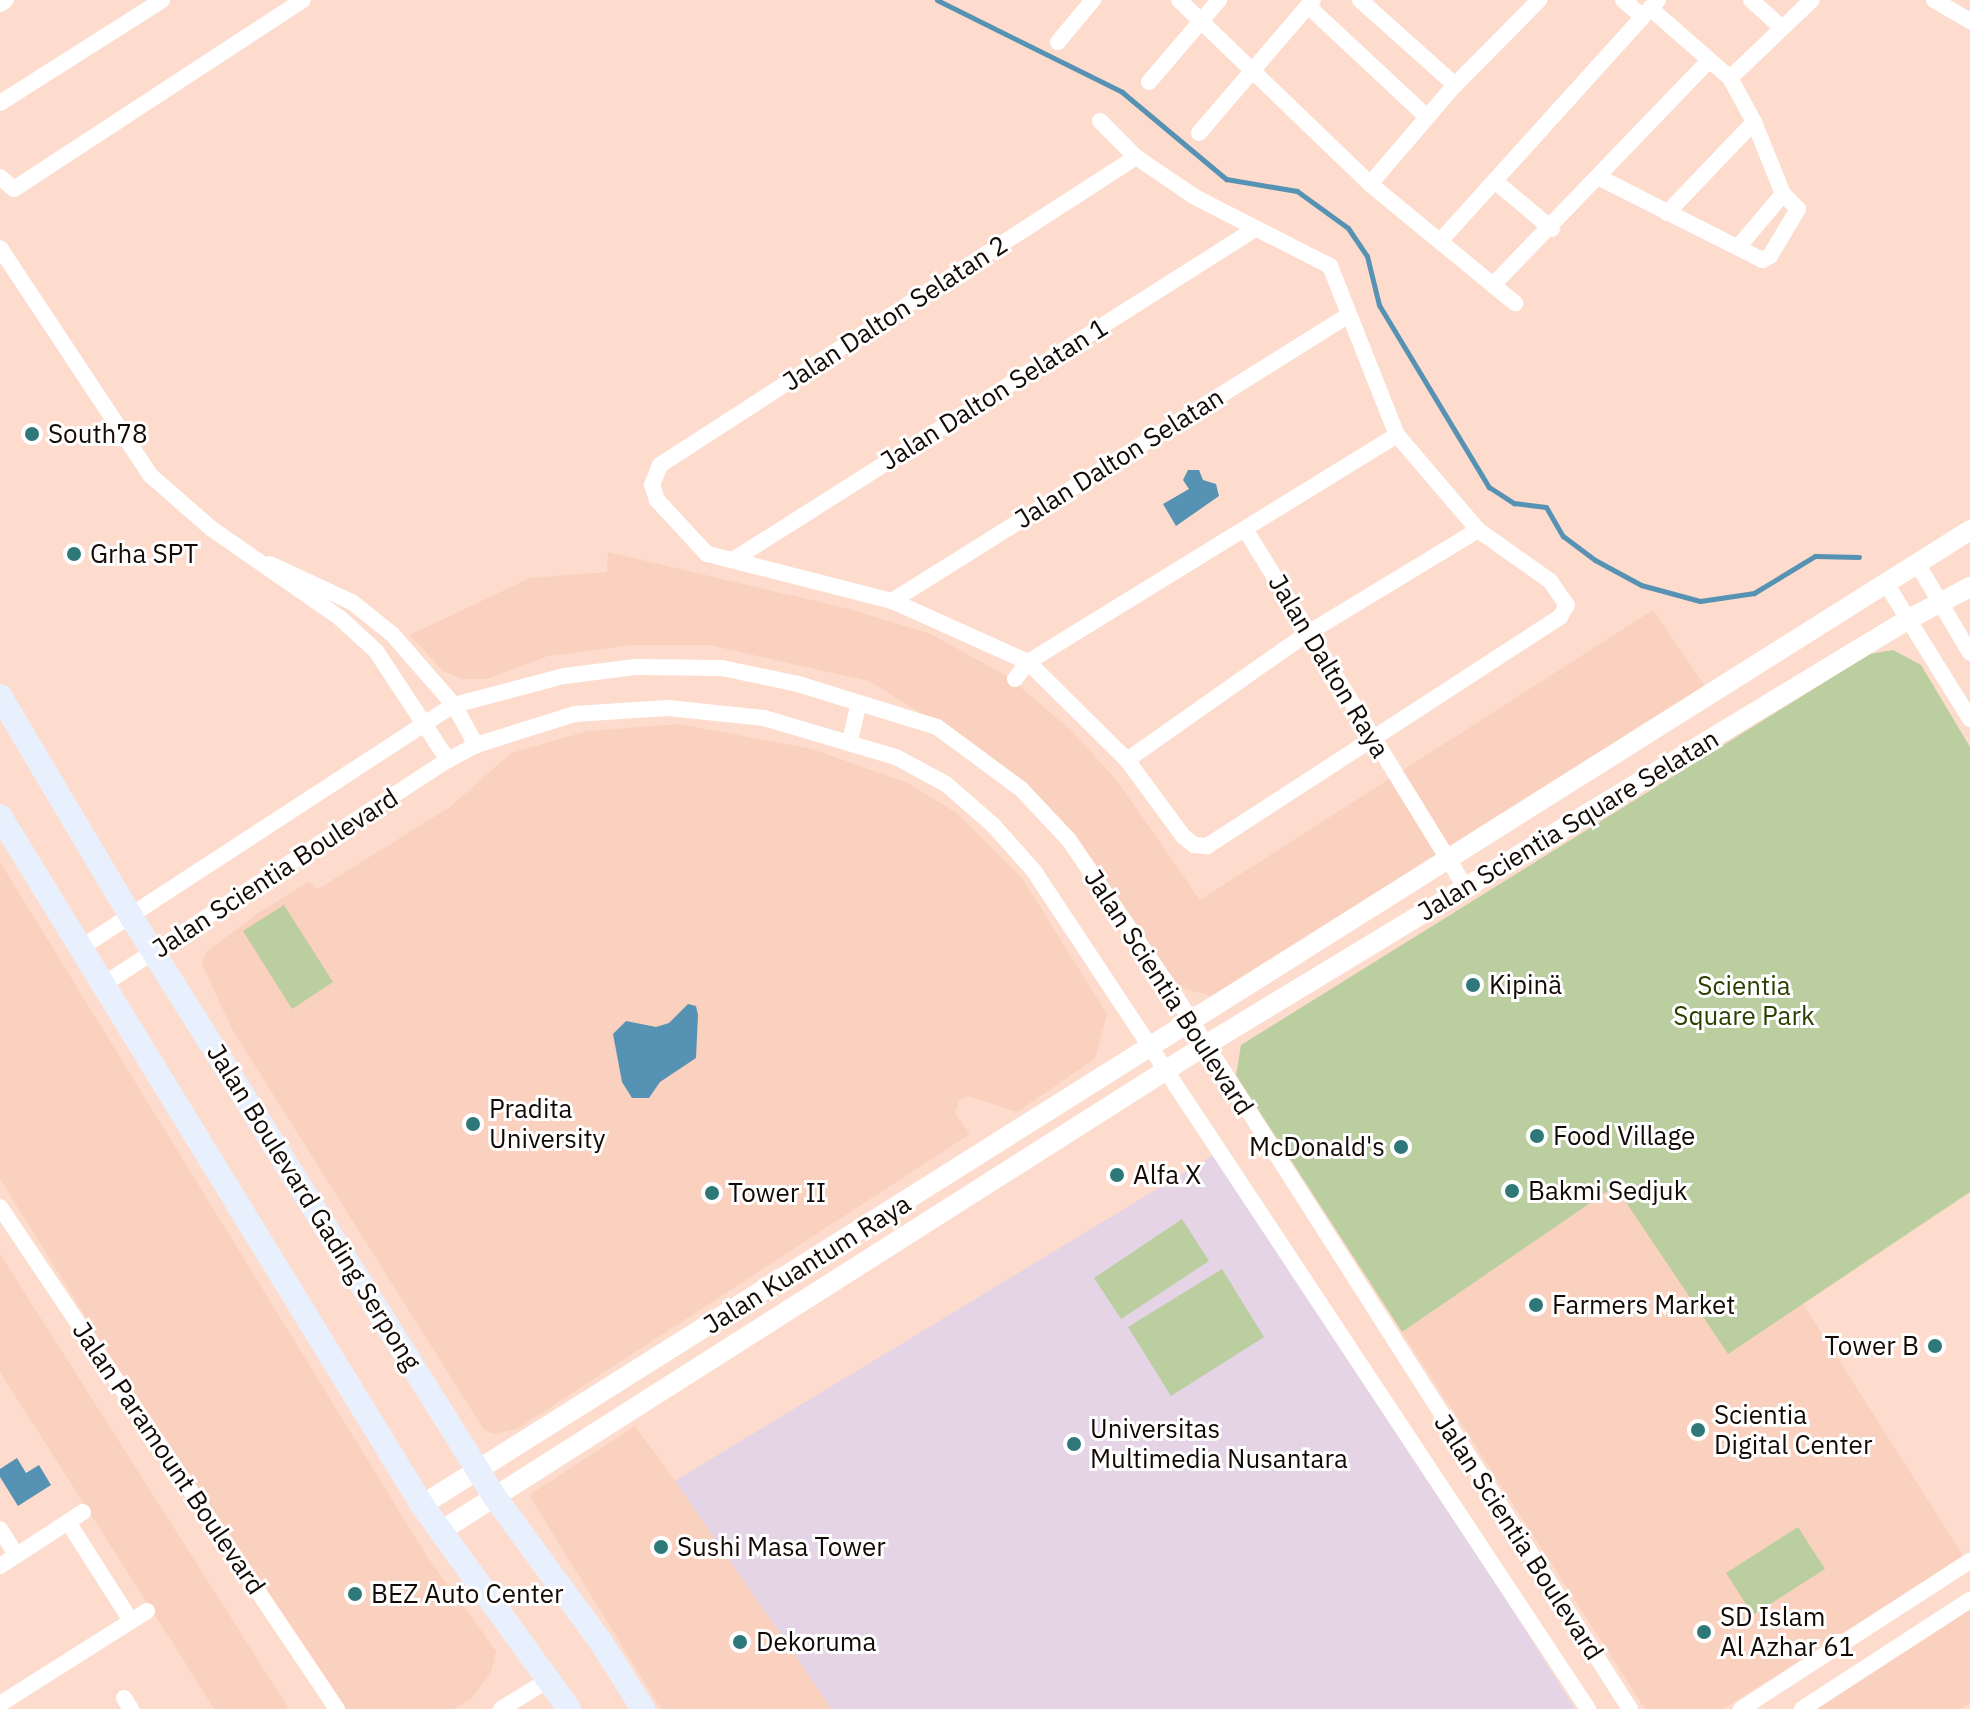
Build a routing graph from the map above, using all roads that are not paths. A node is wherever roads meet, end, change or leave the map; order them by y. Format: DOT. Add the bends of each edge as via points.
graph roads {
  1 [pos="6,0"];
  2 [pos="162,0"];
  3 [pos="1093,0"];
  4 [pos="1179,0"];
  5 [pos="1219,0"];
  6 [pos="1360,0"];
  7 [pos="1539,0"];
  8 [pos="1623,0"];
  9 [pos="1751,0"];
  10 [pos="1812,0"];
  11 [pos="1934,0"];
  12 [pos="301,1"];
  13 [pos="1311,3"];
  14 [pos="0,4"];
  15 [pos="1650,8"];
  16 [pos="1201,21"];
  17 [pos="1970,21"];
  18 [pos="1782,28"];
  19 [pos="1058,42"];
  20 [pos="1707,63"];
  21 [pos="1249,71"];
  22 [pos="1730,78"];
  23 [pos="1149,82"];
  24 [pos="1455,85"];
  25 [pos="0,103"];
  26 [pos="1426,116"];
  27 [pos="1100,121"];
  28 [pos="1754,122"];
  29 [pos="1199,133"];
  30 [pos="1136,157"];
  31 [pos="0,177"];
  32 [pos="1600,178"];
  33 [pos="1496,182"];
  34 [pos="1370,184"];
  35 [pos="1783,194"];
  36 [pos="1667,213"];
  37 [pos="1255,229"];
  38 [pos="1552,229"];
  39 [pos="1442,239"];
  40 [pos="1739,246"];
  41 [pos="0,248"];
  42 [pos="1493,285"];
  43 [pos="1515,303"];
  44 [pos="1347,316"];
  45 [pos="1397,435"];
  46 [pos="1245,529"];
  47 [pos="1478,530"];
  48 [pos="1970,530"];
  49 [pos="254,558"];
  50 [pos="733,560"];
  51 [pos="1918,565"];
  52 [pos="1887,585"];
  53 [pos="1970,587"];
  54 [pos="892,601"];
  55 [pos="1940,603"];
  56 [pos="1907,620"];
  57 [pos="1308,633"];
  58 [pos="1970,653"];
  59 [pos="1028,662"];
  60 [pos="1015,679"];
  61 [pos="0,696"];
  62 [pos="859,703"];
  63 [pos="454,705"];
  64 [pos="1970,719"];
  65 [pos="423,725"];
  66 [pos="1372,738"];
  67 [pos="850,741"];
  68 [pos="476,745"];
  69 [pos="448,760"];
  70 [pos="1127,760"];
  71 [pos="2,824"];
  72 [pos="1448,861"];
  73 [pos="1465,887"];
  74 [pos="132,918"];
  75 [pos="79,949"];
  76 [pos="154,952"];
  77 [pos="101,986"];
  78 [pos="1192,1022"];
  79 [pos="1204,1046"];
  80 [pos="1152,1047"];
  81 [pos="1169,1068"];
  82 [pos="0,1207"];
  83 [pos="478,1470"];
  84 [pos="494,1496"];
  85 [pos="422,1505"];
  86 [pos="83,1512"];
  87 [pos="68,1522"];
  88 [pos="0,1529"];
  89 [pos="441,1531"];
  90 [pos="16,1555"];
  91 [pos="1970,1561"];
  92 [pos="0,1566"];
  93 [pos="1970,1600"];
  94 [pos="147,1611"];
  95 [pos="131,1621"];
  96 [pos="550,1679"];
  97 [pos="0,1704"];
  98 [pos="337,1709"];
  99 [pos="501,1709"];
  100 [pos="569,1709"];
  101 [pos="643,1709"];
  102 [pos="1588,1709"];
  103 [pos="1630,1709"];
  104 [pos="1741,1709"];
  105 [pos="1802,1709"];
  1 -- 14 [label="street"];
  2 -- 25 [label="street"];
  3 -- 19 [label="street"];
  4 -- 16 [label="street"];
  5 -- 16 [label="street"];
  6 -- 24 [label="street"];
  7 -- 24 [label="street"];
  8 -- 15 [label="street"];
  9 -- 18 [label="street"];
  10 -- 18 [label="street"];
  11 -- 17 [label="street"];
  12 -- 31 [label="street" via="14,189"];
  13 -- 21 [label="street"];
  13 -- 26 [label="street"];
  15 -- 20 [label="street"];
  15 -- 33 [label="street"];
  16 -- 21 [label="street"];
  16 -- 23 [label="street"];
  18 -- 22 [label="street"];
  20 -- 22 [label="street"];
  20 -- 32 [label="street"];
  21 -- 29 [label="street"];
  21 -- 34 [label="street"];
  22 -- 28 [label="street"];
  24 -- 26 [label="street"];
  26 -- 34 [label="street"];
  27 -- 30 [label="street"];
  28 -- 35 [label="street"];
  28 -- 36 [label="street"];
  30 -- 37 [label="street"];
  30 -- 50 [label="street, Jalan Dalton Selatan 2" via="656,472 652,485 657,500 707,554"];
  32 -- 36 [label="street"];
  32 -- 38 [label="street"];
  33 -- 38 [label="street"];
  33 -- 39 [label="street"];
  34 -- 39 [label="street"];
  35 -- 40 [label="street"];
  35 -- 40 [label="street" via="1796,205 1797,215 1770,256 1762,260"];
  36 -- 40 [label="street"];
  37 -- 44 [label="street" via="1330,266"];
  37 -- 50 [label="street, Jalan Dalton Selatan 1"];
  38 -- 42 [label="street"];
  39 -- 42 [label="street"];
  41 -- 49 [label="street" via="133,455 175,499"];
  42 -- 43 [label="street"];
  44 -- 45 [label="street"];
  44 -- 54 [label="street, Jalan Dalton Selatan"];
  45 -- 46 [label="street"];
  45 -- 47 [label="street"];
  46 -- 57 [label="street, Jalan Dalton Raya"];
  46 -- 59 [label="street"];
  47 -- 57 [label="street"];
  47 -- 66 [label="street" via="1562,591 1567,605 1560,617"];
  48 -- 51 [label="street, Jalan Scientia Square Selatan"];
  49 -- 63 [label="street" via="352,602 392,634"];
  49 -- 65 [label="street" via="340,618 376,651"];
  50 -- 54 [label="street"];
  51 -- 52 [label="street, Jalan Scientia Square Selatan"];
  51 -- 55 [label="street"];
  52 -- 56 [label="street"];
  52 -- 72 [label="street, Jalan Scientia Square Selatan"];
  53 -- 55 [label="street, Jalan Scientia Square Selatan"];
  54 -- 59 [label="street"];
  55 -- 56 [label="street, Jalan Scientia Square Selatan"];
  55 -- 58 [label="street"];
  56 -- 64 [label="street"];
  56 -- 73 [label="street, Jalan Scientia Square Selatan"];
  57 -- 66 [label="street, Jalan Dalton Raya"];
  57 -- 70 [label="street"];
  59 -- 60 [label="street"];
  59 -- 70 [label="street"];
  61 -- 74 [label="main road, Jalan Boulevard Gading Serpong"];
  62 -- 63 [label="street, Jalan Scientia Boulevard" via="783,680 683,666 564,676"];
  62 -- 67 [label="street"];
  62 -- 78 [label="street, Jalan Scientia Boulevard" via="937,727 1021,789 1069,840"];
  63 -- 65 [label="street, Jalan Scientia Boulevard"];
  63 -- 68 [label="street"];
  65 -- 69 [label="street"];
  65 -- 74 [label="street, Jalan Scientia Boulevard"];
  66 -- 70 [label="street" via="1207,846 1183,836"];
  66 -- 72 [label="street, Jalan Dalton Raya"];
  67 -- 68 [label="street, Jalan Scientia Boulevard" via="764,718 668,708 575,714"];
  67 -- 80 [label="street, Jalan Scientia Boulevard" via="896,757 946,784 993,825 1034,871"];
  68 -- 69 [label="street, Jalan Scientia Boulevard"];
  69 -- 76 [label="street, Jalan Scientia Boulevard"];
  71 -- 75 [label="main road"];
  72 -- 73 [label="street, Jalan Dalton Raya"];
  72 -- 78 [label="street, Jalan Scientia Square Selatan"];
  73 -- 79 [label="street, Jalan Scientia Square Selatan"];
  74 -- 75 [label="street, Jalan Scientia Boulevard"];
  74 -- 76 [label="main road, Jalan Boulevard Gading Serpong"];
  75 -- 77 [label="main road"];
  76 -- 77 [label="street, Jalan Scientia Boulevard"];
  76 -- 83 [label="main road, Jalan Boulevard Gading Serpong"];
  77 -- 85 [label="main road"];
  78 -- 79 [label="street, Jalan Scientia Boulevard"];
  78 -- 80 [label="street, Jalan Kuantum Raya"];
  79 -- 81 [label="street, Jalan Scientia Square Selatan"];
  79 -- 103 [label="street, Jalan Scientia Boulevard"];
  80 -- 81 [label="street, Jalan Scientia Boulevard"];
  80 -- 83 [label="street, Jalan Kuantum Raya"];
  81 -- 84 [label="street, Jalan Kuantum Raya"];
  81 -- 102 [label="street, Jalan Scientia Boulevard"];
  82 -- 98 [label="street, Jalan Paramount Boulevard"];
  83 -- 84 [label="main road, Jalan Boulevard Gading Serpong"];
  83 -- 85 [label="street, Jalan Kuantum Raya"];
  84 -- 89 [label="street, Jalan Kuantum Raya"];
  84 -- 101 [label="main road, Jalan Boulevard Gading Serpong"];
  85 -- 89 [label="main road"];
  86 -- 87 [label="street"];
  87 -- 90 [label="street"];
  87 -- 95 [label="street"];
  88 -- 90 [label="street"];
  89 -- 96 [label="main road"];
  90 -- 92 [label="street"];
  91 -- 104 [label="street"];
  93 -- 105 [label="street"];
  94 -- 95 [label="street"];
  95 -- 97 [label="street"];
  96 -- 99 [label="street"];
  96 -- 100 [label="main road"];
}
